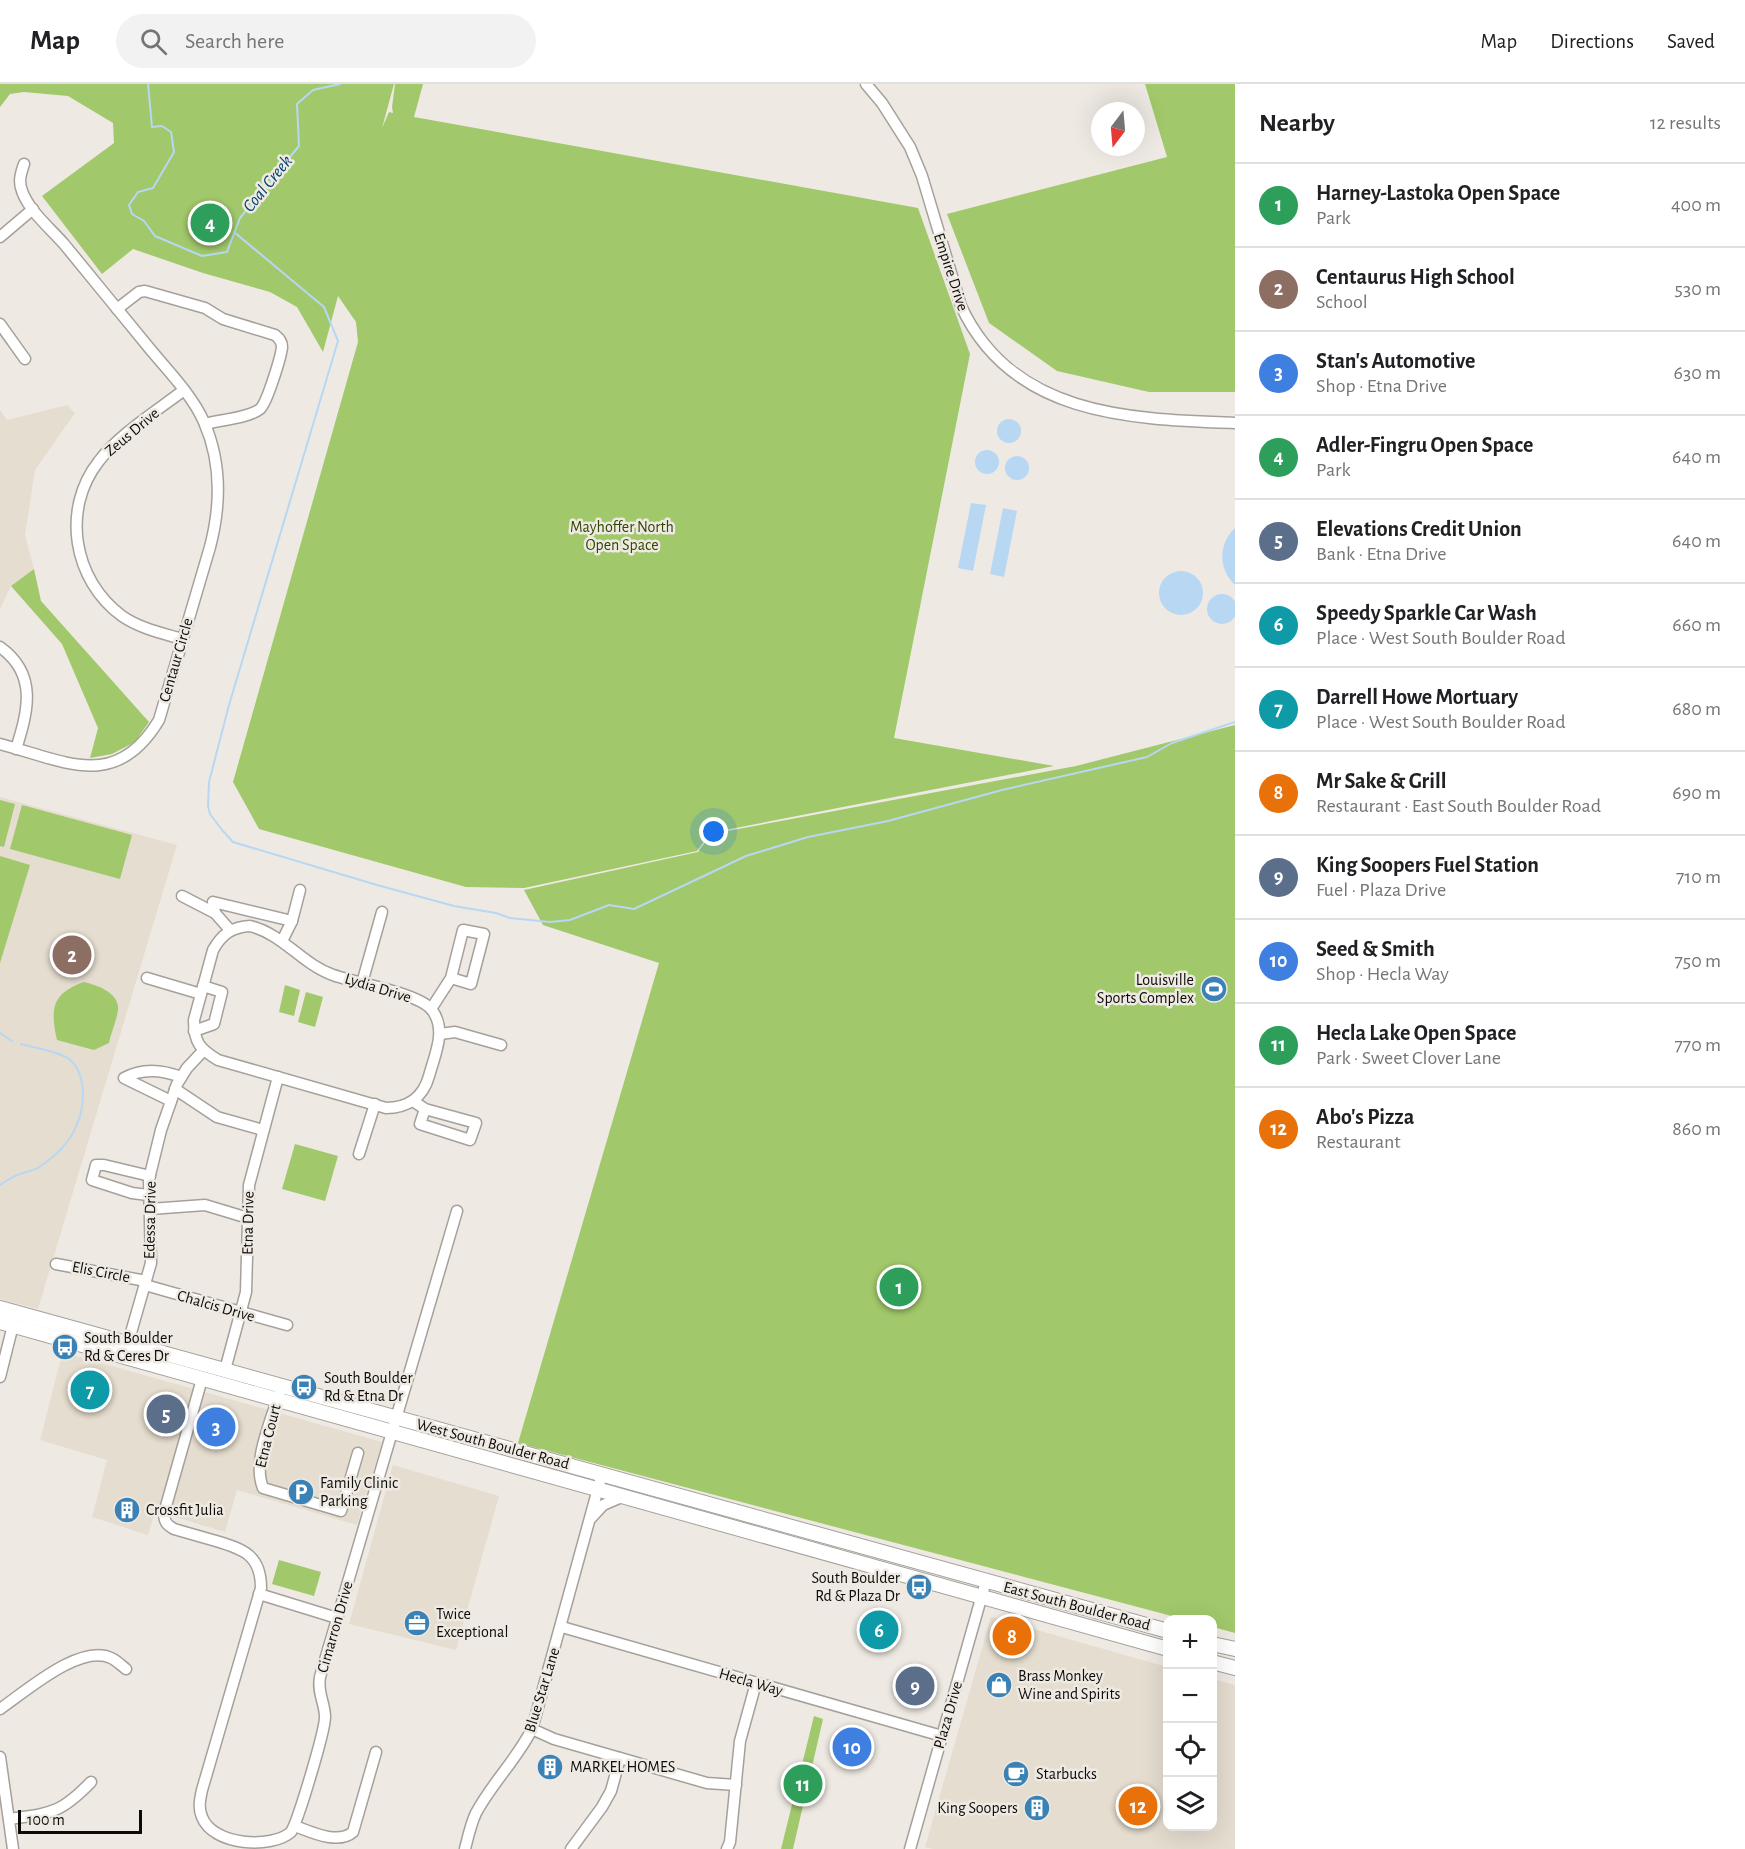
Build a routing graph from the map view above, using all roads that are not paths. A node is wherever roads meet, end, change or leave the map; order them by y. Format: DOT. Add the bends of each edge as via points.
graph roads {
  1 [pos="866,84"];
  2 [pos="24,164"];
  3 [pos="33,209"];
  4 [pos="0,237"];
  5 [pos="117,309"];
  6 [pos="0,324"];
  7 [pos="25,359"];
  8 [pos="184,390"];
  9 [pos="1235,423"];
  10 [pos="205,424"];
  11 [pos="182,639"];
  12 [pos="0,647"];
  13 [pos="0,744"];
  14 [pos="16,749"];
  15 [pos="300,890"];
  16 [pos="182,896"];
  17 [pos="214,908"];
  18 [pos="382,912"];
  19 [pos="292,921"];
  20 [pos="230,930"];
  21 [pos="282,941"];
  22 [pos="147,978"];
  23 [pos="451,978"];
  24 [pos="362,983"];
  25 [pos="202,990"];
  26 [pos="431,1009"];
  27 [pos="194,1032"];
  28 [pos="440,1034"];
  29 [pos="501,1045"];
  30 [pos="203,1051"];
  31 [pos="278,1077"];
  32 [pos="178,1083"];
  33 [pos="171,1101"];
  34 [pos="413,1101"];
  35 [pos="375,1104"];
  36 [pos="425,1109"];
  37 [pos="263,1130"];
  38 [pos="360,1154"];
  39 [pos="150,1176"];
  40 [pos="148,1195"];
  41 [pos="150,1209"];
  42 [pos="457,1211"];
  43 [pos="248,1218"];
  44 [pos="56,1264"];
  45 [pos="146,1283"];
  46 [pos="0,1308"];
  47 [pos="241,1313"];
  48 [pos="7,1324"];
  49 [pos="287,1325"];
  50 [pos="128,1342"];
  51 [pos="124,1356"];
  52 [pos="225,1370"];
  53 [pos="0,1377"];
  54 [pos="202,1379"];
  55 [pos="280,1392"];
  56 [pos="397,1418"];
  57 [pos="392,1432"];
  58 [pos="358,1453"];
  59 [pos="602,1474"];
  60 [pos="598,1488"];
  61 [pos="624,1496"];
  62 [pos="591,1518"];
  63 [pos="986,1581"];
  64 [pos="259,1594"];
  65 [pos="982,1596"];
  66 [pos="337,1617"];
  67 [pos="561,1627"];
  68 [pos="1163,1630"];
  69 [pos="1217,1645"];
  70 [pos="1163,1648"];
  71 [pos="1235,1649"];
  72 [pos="1217,1663"];
  73 [pos="1235,1668"];
  74 [pos="126,1669"];
  75 [pos="756,1683"];
  76 [pos="0,1708"];
  77 [pos="532,1729"];
  78 [pos="942,1736"];
  79 [pos="376,1752"];
  80 [pos="0,1757"];
  81 [pos="620,1758"];
  82 [pos="91,1782"];
  83 [pos="736,1785"];
  84 [pos="9,1819"];
  85 [pos="295,1826"];
  86 [pos="574,1848"];
  87 [pos="13,1849"];
  88 [pos="465,1849"];
  89 [pos="727,1849"];
  90 [pos="910,1849"];
  1 -- 9 [label="street, Empire Drive" via="910,147 961,306 981,341 1006,367 1040,390 1109,413"];
  2 -- 3 [label="street, Centaur Circle" via="19,179"];
  3 -- 4 [label="street"];
  3 -- 5 [label="street, Centaur Circle"];
  5 -- 8 [label="street, Centaur Circle"];
  5 -- 10 [label="street" via="145,291 205,308 223,319 278,337 282,347 261,408"];
  6 -- 7 [label="street"];
  8 -- 10 [label="street, Centaur Circle"];
  8 -- 11 [label="street, Zeus Drive" via="98,462 86,481 76,523 84,568 106,602 140,626"];
  10 -- 11 [label="street, Centaur Circle" via="219,488 217,514"];
  11 -- 14 [label="street, Centaur Circle" via="159,720 150,735 126,757 108,764 76,766"];
  12 -- 14 [label="street" via="18,665 28,692 28,709"];
  13 -- 14 [label="street, Centaur Circle"];
  15 -- 19 [label="street"];
  16 -- 17 [label="street"];
  17 -- 19 [label="street"];
  17 -- 20 [label="street"];
  18 -- 24 [label="street"];
  19 -- 21 [label="street"];
  20 -- 21 [label="street, Lydia Drive" via="250,926"];
  20 -- 25 [label="street" via="213,950"];
  21 -- 24 [label="street, Lydia Drive" via="317,968"];
  22 -- 25 [label="street"];
  23 -- 23 [label="street" via="464,930 484,934 471,984"];
  23 -- 26 [label="street"];
  24 -- 26 [label="street, Lydia Drive" via="416,999"];
  25 -- 27 [label="street"];
  25 -- 27 [label="street" via="222,992 214,1024"];
  26 -- 28 [label="street, Lydia Drive"];
  27 -- 30 [label="street"];
  28 -- 29 [label="street" via="455,1032"];
  28 -- 34 [label="street" via="427,1085"];
  30 -- 31 [label="street" via="218,1060"];
  30 -- 32 [label="street"];
  31 -- 35 [label="street"];
  31 -- 37 [label="street, Etna Drive"];
  32 -- 33 [label="street, Edessa Drive"];
  32 -- 33 [label="street" via="163,1071 133,1073 124,1078"];
  32 -- 37 [label="street" via="217,1117"];
  33 -- 39 [label="street, Edessa Drive"];
  34 -- 35 [label="street" via="397,1108"];
  34 -- 36 [label="street"];
  35 -- 38 [label="street"];
  36 -- 36 [label="street" via="476,1123 470,1140 420,1124"];
  37 -- 43 [label="street, Etna Drive" via="249,1185"];
  39 -- 40 [label="street, Edessa Drive"];
  39 -- 40 [label="street" via="104,1165 96,1166 92,1180"];
  40 -- 41 [label="street, Edessa Drive"];
  41 -- 43 [label="street" via="205,1205"];
  41 -- 45 [label="street, Edessa Drive" via="151,1263"];
  42 -- 56 [label="street, Cimarron Drive"];
  43 -- 47 [label="street, Etna Drive" via="246,1292"];
  44 -- 45 [label="street, Elis Circle"];
  45 -- 47 [label="street, Chalcis Drive"];
  45 -- 50 [label="street, Edessa Drive"];
  46 -- 50 [label="main road, West South Boulder Road"];
  47 -- 49 [label="street, Chalcis Drive"];
  47 -- 52 [label="street, Etna Drive"];
  48 -- 51 [label="main road, West South Boulder Road"];
  48 -- 53 [label="street"];
  50 -- 51 [label="street, Edessa Drive"];
  50 -- 52 [label="main road, West South Boulder Road"];
  51 -- 54 [label="main road, West South Boulder Road"];
  52 -- 55 [label="main road, West South Boulder Road"];
  54 -- 55 [label="main road, West South Boulder Road"];
  54 -- 64 [label="street" via="164,1520 174,1529 240,1548 252,1557 261,1580"];
  55 -- 56 [label="main road, West South Boulder Road"];
  55 -- 57 [label="main road, West South Boulder Road"];
  55 -- 58 [label="street, Etna Court" via="259,1464 258,1478 263,1488 341,1511"];
  56 -- 57 [label="street, Cimarron Drive"];
  56 -- 59 [label="main road, West South Boulder Road"];
  57 -- 60 [label="main road, West South Boulder Road"];
  57 -- 66 [label="street, Cimarron Drive"];
  59 -- 60 [label="street, Blue Star Lane"];
  59 -- 63 [label="main road, West South Boulder Road"];
  60 -- 61 [label="main road, West South Boulder Road"];
  60 -- 62 [label="street, Blue Star Lane"];
  61 -- 62 [label="street" via="603,1505"];
  61 -- 65 [label="main road, West South Boulder Road"];
  62 -- 67 [label="street, Blue Star Lane"];
  63 -- 65 [label="street, Plaza Drive"];
  63 -- 68 [label="main road, East South Boulder Road"];
  64 -- 66 [label="street"];
  64 -- 85 [label="street" via="201,1790 200,1809 213,1833 251,1847 279,1844"];
  65 -- 70 [label="main road, East South Boulder Road"];
  65 -- 78 [label="street, Plaza Drive"];
  66 -- 85 [label="street, Cimarron Drive" via="318,1688 325,1719"];
  67 -- 75 [label="street, Hecla Way"];
  67 -- 77 [label="street, Blue Star Lane"];
  69 -- 71 [label="main road"];
  72 -- 73 [label="main road"];
  74 -- 76 [label="street" via="111,1658 84,1657 66,1664"];
  75 -- 78 [label="street, Hecla Way"];
  75 -- 83 [label="street" via="740,1741"];
  77 -- 81 [label="street"];
  77 -- 88 [label="street, Blue Star Lane" via="479,1807"];
  78 -- 90 [label="street, Plaza Drive"];
  79 -- 85 [label="street" via="353,1832 336,1838"];
  80 -- 84 [label="street"];
  81 -- 83 [label="street" via="707,1783"];
  81 -- 86 [label="street" via="611,1791"];
  82 -- 84 [label="street" via="61,1808"];
  83 -- 89 [label="street"];
  84 -- 87 [label="street"];
}
